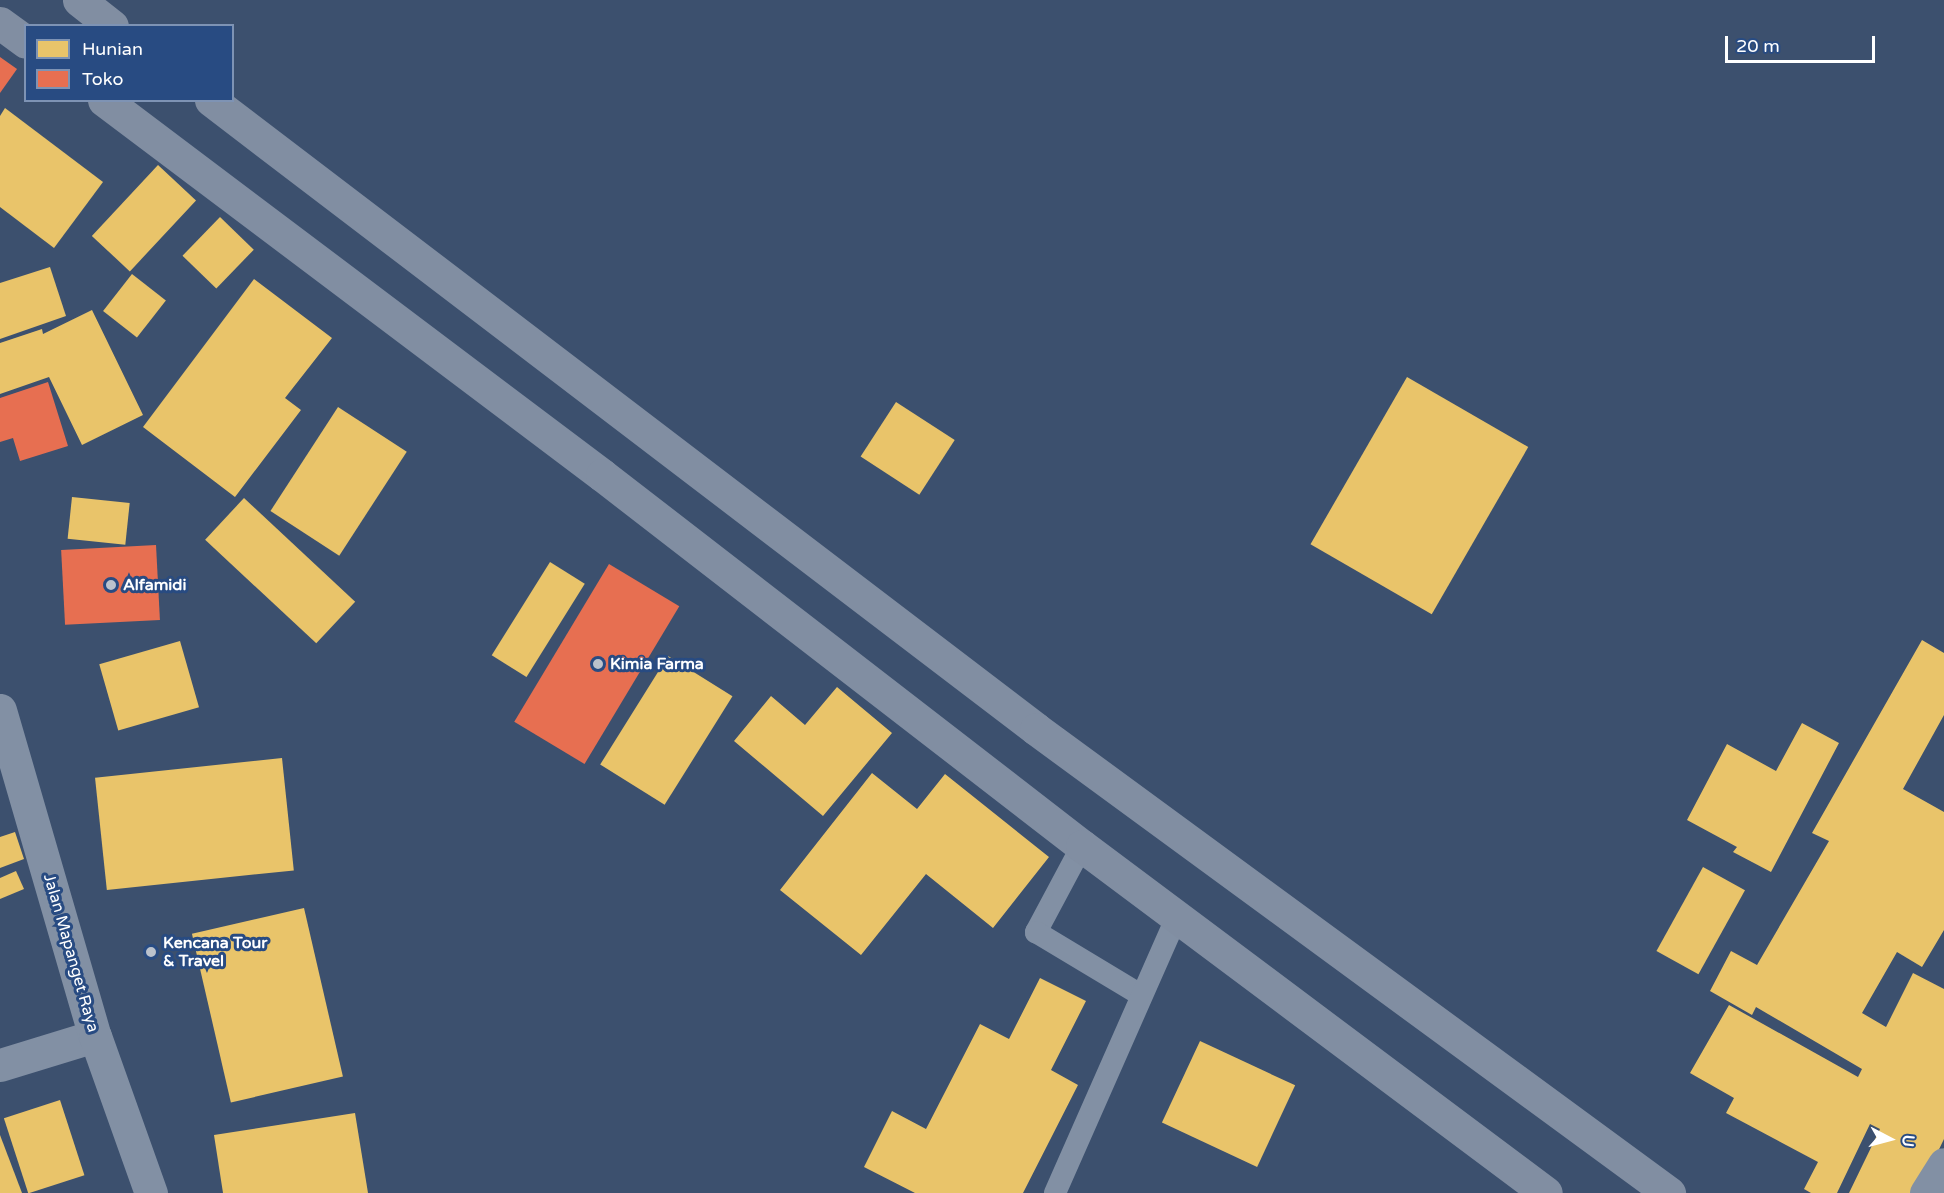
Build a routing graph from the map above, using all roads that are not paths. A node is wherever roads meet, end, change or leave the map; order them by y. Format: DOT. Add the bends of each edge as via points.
graph roads {
  1 [pos="79,0"];
  2 [pos="0,22"];
  3 [pos="109,24"];
  4 [pos="24,40"];
  5 [pos="107,102"];
  6 [pos="214,102"];
  7 [pos="0,710"];
  8 [pos="1082,846"];
  9 [pos="1177,916"];
  10 [pos="1142,995"];
  11 [pos="95,1036"];
  12 [pos="0,1065"];
  13 [pos="1944,1164"];
  14 [pos="151,1193"];
  15 [pos="1055,1193"];
  16 [pos="1546,1193"];
  17 [pos="1669,1193"];
  18 [pos="1926,1193"];
  1 -- 3 [label="highway"];
  2 -- 4 [label="highway"];
  5 -- 8 [label="highway" via="592,468"];
  6 -- 17 [label="highway" via="1036,729"];
  7 -- 11 [label="street, Jalan Mapanget Raya"];
  8 -- 9 [label="highway"];
  8 -- 10 [label="lane" via="1036,932"];
  9 -- 10 [label="lane"];
  9 -- 16 [label="highway"];
  10 -- 15 [label="lane"];
  11 -- 12 [label="street"];
  11 -- 14 [label="street, Jalan Mapanget Raya"];
  13 -- 18 [label="street"];
}
